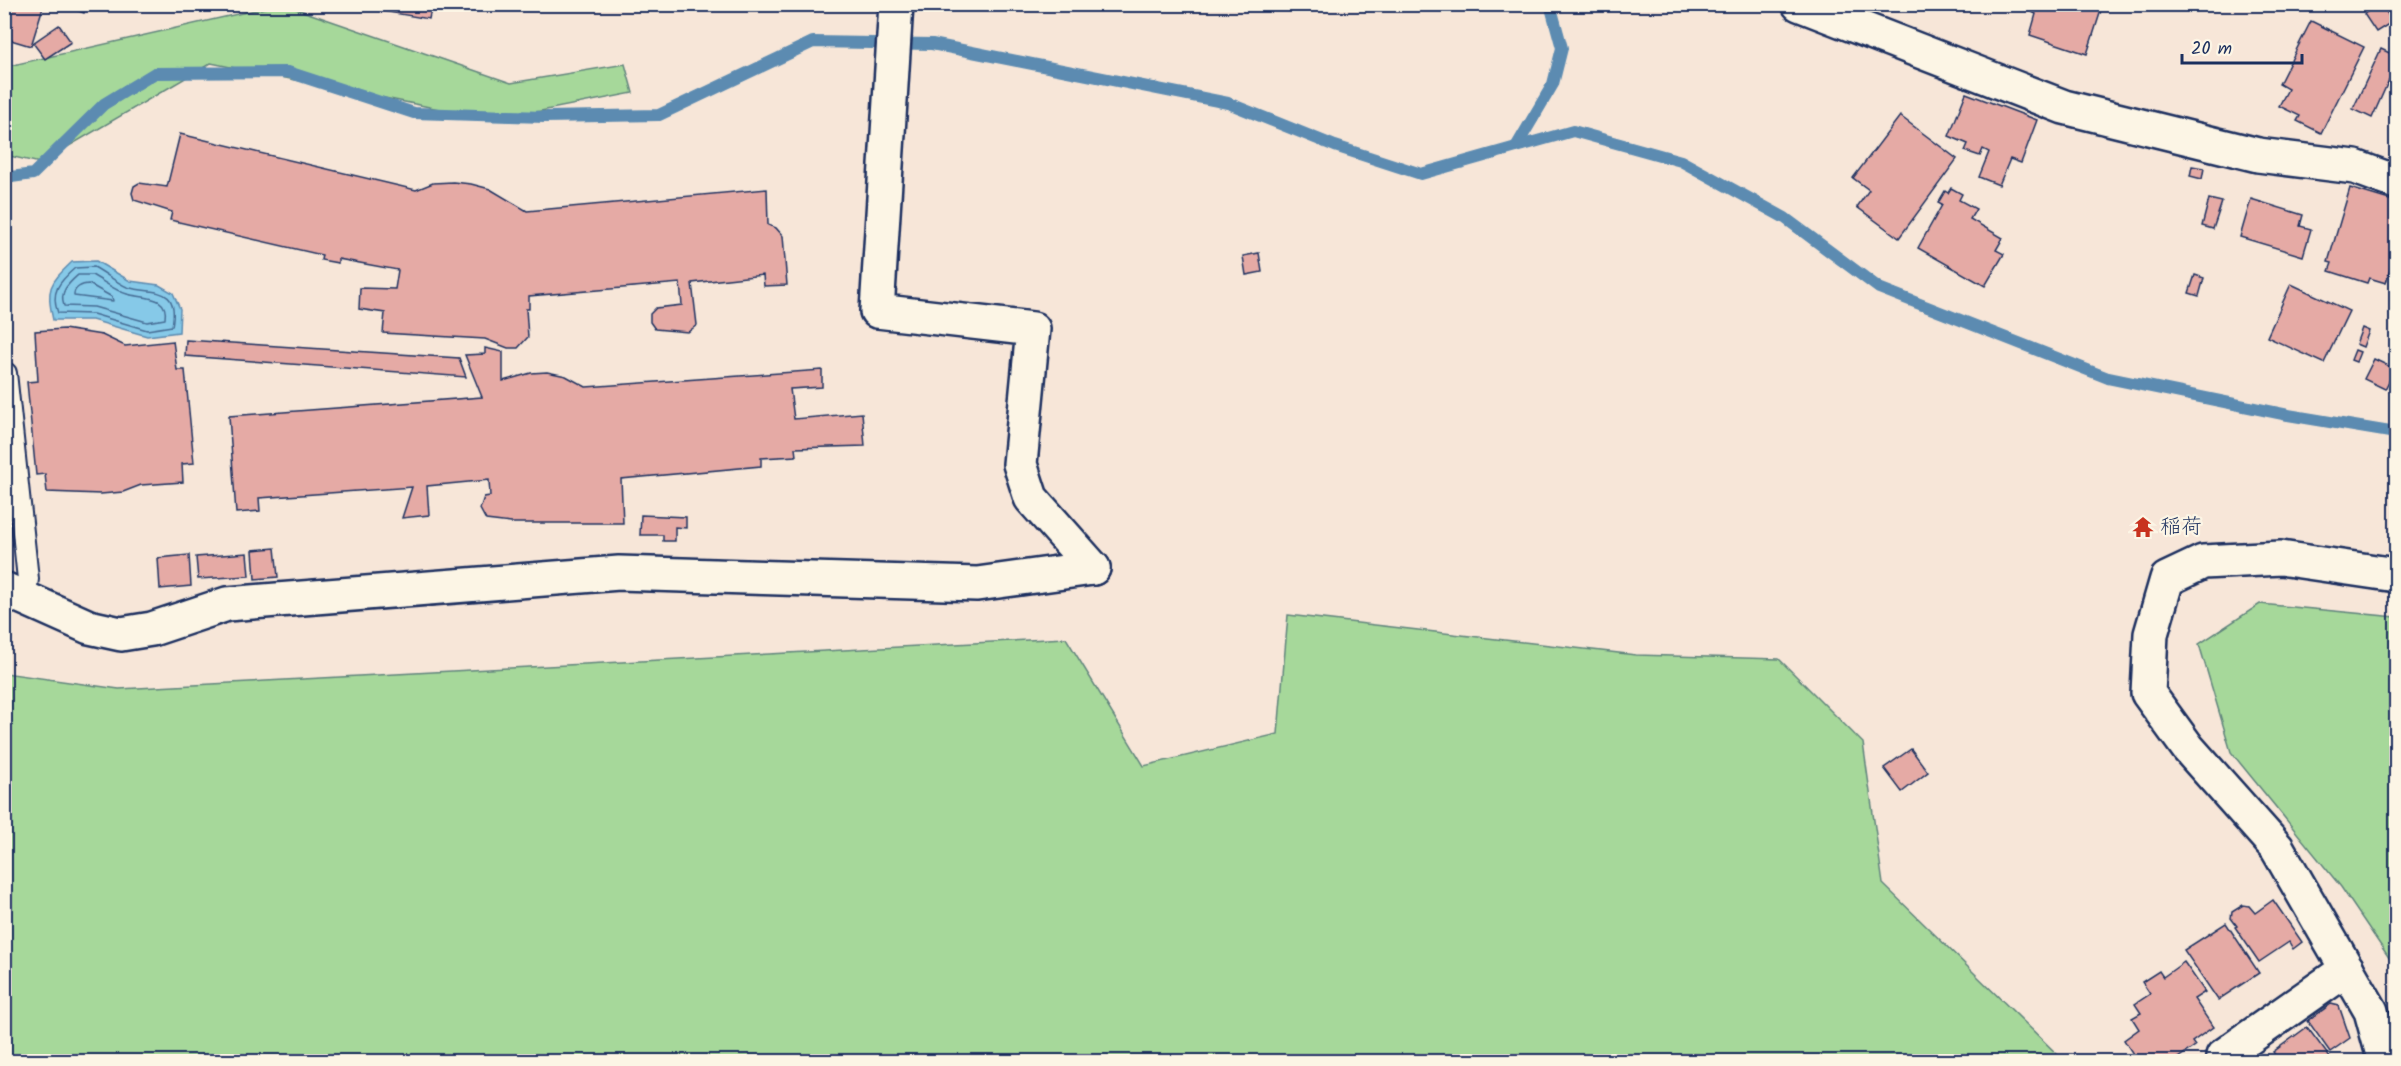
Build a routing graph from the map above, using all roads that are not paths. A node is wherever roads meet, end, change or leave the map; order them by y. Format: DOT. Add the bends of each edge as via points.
graph roads {
  1 [pos="896,4"];
  2 [pos="1799,4"];
  3 [pos="2397,182"];
  4 [pos="6,373"];
  5 [pos="2397,575"];
  6 [pos="15,594"];
  7 [pos="2347,969"];
  8 [pos="2241,1053"];
  9 [pos="2385,1062"];
  1 -- 6 [label="street" via="877,311 1033,329 1020,464 1031,498 1093,568 977,584 608,574 228,604 152,629 121,634 89,627"];
  2 -- 3 [label="street" via="2064,107 2258,155 2355,167"];
  4 -- 6 [label="lane" via="28,579"];
  5 -- 7 [label="street" via="2281,558 2203,562 2167,579 2151,634 2148,693 2188,748 2277,848"];
  7 -- 8 [label="street"];
  7 -- 9 [label="street" via="2371,1011"];
}
